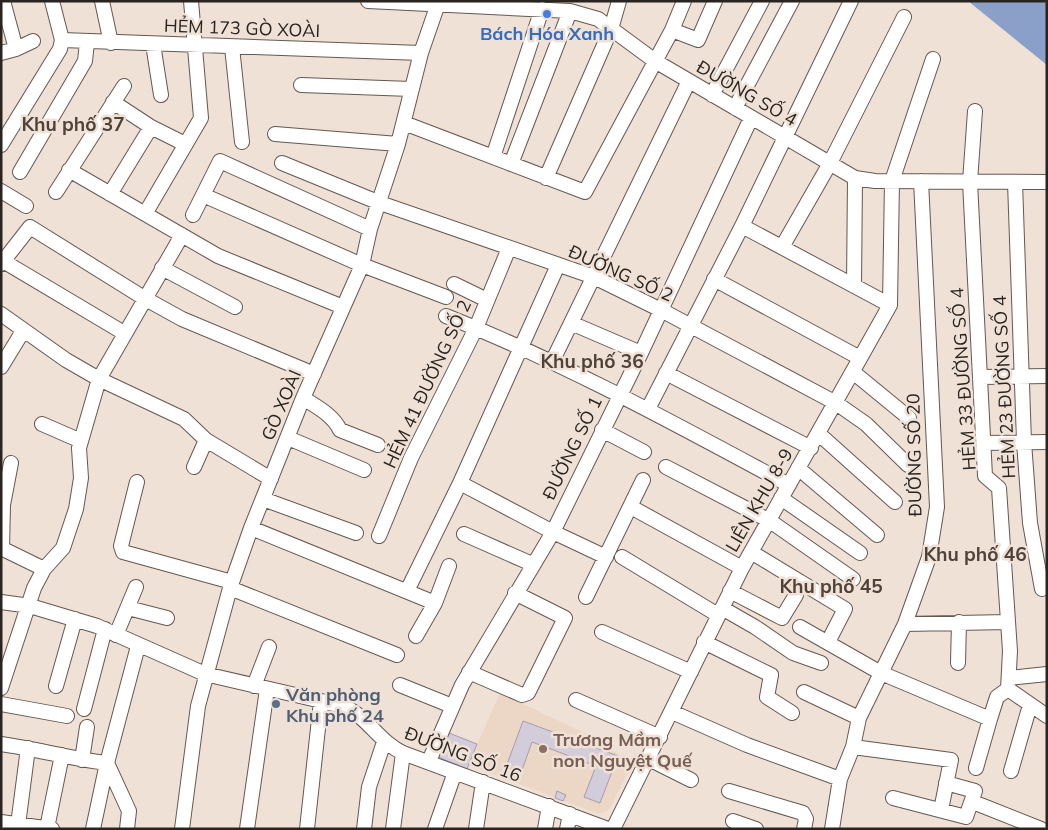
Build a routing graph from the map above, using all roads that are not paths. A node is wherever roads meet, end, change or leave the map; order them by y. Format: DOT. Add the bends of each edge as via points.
graph roads {
  1 [pos="3,1"];
  2 [pos="52,1"];
  3 [pos="102,1"];
  4 [pos="191,1"];
  5 [pos="368,1"];
  6 [pos="619,1"];
  7 [pos="684,1"];
  8 [pos="715,1"];
  9 [pos="762,1"];
  10 [pos="792,1"];
  11 [pos="851,1"];
  12 [pos="439,2"];
  13 [pos="542,9"];
  14 [pos="570,11"];
  15 [pos="904,17"];
  16 [pos="611,29"];
  17 [pos="672,30"];
  18 [pos="62,40"];
  19 [pos="33,41"];
  20 [pos="87,42"];
  21 [pos="112,43"];
  22 [pos="153,44"];
  23 [pos="196,45"];
  24 [pos="232,47"];
  25 [pos="16,50"];
  26 [pos="1,53"];
  27 [pos="420,53"];
  28 [pos="933,59"];
  29 [pos="655,62"];
  30 [pos="689,81"];
  31 [pos="301,85"];
  32 [pos="124,86"];
  33 [pos="411,89"];
  34 [pos="161,95"];
  35 [pos="712,95"];
  36 [pos="113,102"];
  37 [pos="735,108"];
  38 [pos="975,111"];
  39 [pos="751,118"];
  40 [pos="404,123"];
  41 [pos="151,127"];
  42 [pos="275,134"];
  43 [pos="785,137"];
  44 [pos="242,142"];
  45 [pos="185,144"];
  46 [pos="398,144"];
  47 [pos="1,145"];
  48 [pos="493,157"];
  49 [pos="282,163"];
  50 [pos="510,164"];
  51 [pos="829,165"];
  52 [pos="70,170"];
  53 [pos="20,172"];
  54 [pos="546,178"];
  55 [pos="855,178"];
  56 [pos="892,181"];
  57 [pos="921,181"];
  58 [pos="970,182"];
  59 [pos="1015,182"];
  60 [pos="1047,182"];
  61 [pos="1,191"];
  62 [pos="56,192"];
  63 [pos="110,194"];
  64 [pos="203,195"];
  65 [pos="380,204"];
  66 [pos="26,206"];
  67 [pos="145,214"];
  68 [pos="193,215"];
  69 [pos="742,226"];
  70 [pos="370,229"];
  71 [pos="182,235"];
  72 [pos="782,247"];
  73 [pos="508,248"];
  74 [pos="2,262"];
  75 [pos="362,264"];
  76 [pos="558,265"];
  77 [pos="162,268"];
  78 [pos="594,277"];
  79 [pos="714,279"];
  80 [pos="454,284"];
  81 [pos="854,286"];
  82 [pos="446,297"];
  83 [pos="144,298"];
  84 [pos="488,300"];
  85 [pos="890,305"];
  86 [pos="235,307"];
  87 [pos="342,307"];
  88 [pos="661,310"];
  89 [pos="1,314"];
  90 [pos="446,316"];
  91 [pos="571,323"];
  92 [pos="689,324"];
  93 [pos="476,328"];
  94 [pos="24,330"];
  95 [pos="124,333"];
  96 [pos="521,346"];
  97 [pos="641,353"];
  98 [pos="860,358"];
  99 [pos="552,362"];
  100 [pos="1,366"];
  101 [pos="853,372"];
  102 [pos="666,373"];
  103 [pos="314,374"];
  104 [pos="1022,376"];
  105 [pos="1047,376"];
  106 [pos="980,377"];
  107 [pos="99,379"];
  108 [pos="619,395"];
  109 [pos="303,398"];
  110 [pos="836,403"];
  111 [pos="648,409"];
  112 [pos="909,418"];
  113 [pos="42,424"];
  114 [pos="602,430"];
  115 [pos="818,434"];
  116 [pos="288,438"];
  117 [pos="206,440"];
  118 [pos="81,441"];
  119 [pos="1024,442"];
  120 [pos="1047,442"];
  121 [pos="983,443"];
  122 [pos="378,445"];
  123 [pos="811,448"];
  124 [pos="644,452"];
  125 [pos="10,463"];
  126 [pos="908,465"];
  127 [pos="194,466"];
  128 [pos="666,468"];
  129 [pos="798,468"];
  130 [pos="364,470"];
  131 [pos="271,480"];
  132 [pos="643,480"];
  133 [pos="137,482"];
  134 [pos="460,483"];
  135 [pos="789,485"];
  136 [pos="781,498"];
  137 [pos="263,499"];
  138 [pos="895,502"];
  139 [pos="631,507"];
  140 [pos="770,521"];
  141 [pos="251,528"];
  142 [pos="553,532"];
  143 [pos="356,533"];
  144 [pos="464,534"];
  145 [pos="877,534"];
  146 [pos="379,536"];
  147 [pos="2,548"];
  148 [pos="751,552"];
  149 [pos="860,553"];
  150 [pos="606,557"];
  151 [pos="622,557"];
  152 [pos="532,564"];
  153 [pos="449,566"];
  154 [pos="742,568"];
  155 [pos="44,569"];
  156 [pos="853,579"];
  157 [pos="231,585"];
  158 [pos="136,587"];
  159 [pos="1042,589"];
  160 [pos="407,591"];
  161 [pos="730,591"];
  162 [pos="515,593"];
  163 [pos="796,595"];
  164 [pos="586,597"];
  165 [pos="1,602"];
  166 [pos="435,603"];
  167 [pos="30,606"];
  168 [pos="128,608"];
  169 [pos="720,612"];
  170 [pos="786,612"];
  171 [pos="168,618"];
  172 [pos="75,619"];
  173 [pos="959,622"];
  174 [pos="1008,622"];
  175 [pos="905,624"];
  176 [pos="111,632"];
  177 [pos="602,632"];
  178 [pos="416,636"];
  179 [pos="704,642"];
  180 [pos="828,642"];
  181 [pos="138,646"];
  182 [pos="269,647"];
  183 [pos="397,655"];
  184 [pos="821,663"];
  185 [pos="958,664"];
  186 [pos="469,672"];
  187 [pos="691,672"];
  188 [pos="881,673"];
  189 [pos="205,674"];
  190 [pos="1047,674"];
  191 [pos="1008,684"];
  192 [pos="400,685"];
  193 [pos="56,686"];
  194 [pos="1,688"];
  195 [pos="260,688"];
  196 [pos="804,692"];
  197 [pos="321,700"];
  198 [pos="576,700"];
  199 [pos="1,704"];
  200 [pos="1030,705"];
  201 [pos="452,706"];
  202 [pos="84,709"];
  203 [pos="672,712"];
  204 [pos="792,712"];
  205 [pos="67,716"];
  206 [pos="1047,716"];
  207 [pos="859,718"];
  208 [pos="990,719"];
  209 [pos="87,727"];
  210 [pos="660,737"];
  211 [pos="384,742"];
  212 [pos="1,744"];
  213 [pos="854,747"];
  214 [pos="28,748"];
  215 [pos="403,753"];
  216 [pos="62,755"];
  217 [pos="649,759"];
  218 [pos="82,760"];
  219 [pos="429,762"];
  220 [pos="107,763"];
  221 [pos="976,768"];
  222 [pos="1011,771"];
  223 [pos="454,772"];
  224 [pos="840,779"];
  225 [pos="691,780"];
  226 [pos="483,782"];
  227 [pos="946,783"];
  228 [pos="729,791"];
  229 [pos="893,798"];
  230 [pos="973,802"];
  231 [pos="549,806"];
  232 [pos="941,810"];
  233 [pos="570,814"];
  234 [pos="733,821"];
  235 [pos="1,822"];
  236 [pos="18,825"];
  237 [pos="50,828"];
  238 [pos="93,829"];
  239 [pos="127,829"];
  240 [pos="182,829"];
  241 [pos="248,829"];
  242 [pos="307,829"];
  243 [pos="364,829"];
  244 [pos="393,829"];
  245 [pos="434,829"];
  246 [pos="476,829"];
  247 [pos="545,829"];
  248 [pos="567,829"];
  249 [pos="608,829"];
  250 [pos="613,829"];
  251 [pos="756,829"];
  252 [pos="804,829"];
  253 [pos="832,829"];
  254 [pos="1040,829"];
  1 -- 25 [label="street"];
  2 -- 18 [label="street"];
  3 -- 21 [label="street"];
  4 -- 23 [label="street"];
  5 -- 12 [label="street, ĐƯỜNG SỐ 4"];
  6 -- 16 [label="street"];
  7 -- 17 [label="street"];
  8 -- 17 [label="street" via="698,40"];
  9 -- 35 [label="street"];
  10 -- 37 [label="street"];
  11 -- 43 [label="street"];
  12 -- 13 [label="street, ĐƯỜNG SỐ 4"];
  12 -- 27 [label="street, GÒ XOÀI"];
  13 -- 14 [label="street, ĐƯỜNG SỐ 4"];
  13 -- 48 [label="street"];
  14 -- 16 [label="street, ĐƯỜNG SỐ 4" via="598,19"];
  14 -- 50 [label="street"];
  15 -- 51 [label="street"];
  16 -- 29 [label="street, ĐƯỜNG SỐ 4"];
  16 -- 54 [label="street"];
  17 -- 29 [label="street"];
  18 -- 20 [label="street, HẺM 173 GÒ XOÀI"];
  18 -- 47 [label="street" via="60,50"];
  19 -- 25 [label="street"];
  20 -- 21 [label="street, HẺM 173 GÒ XOÀI"];
  20 -- 53 [label="street" via="85,61"];
  21 -- 22 [label="street, HẺM 173 GÒ XOÀI"];
  22 -- 23 [label="street, HẺM 173 GÒ XOÀI"];
  22 -- 34 [label="street"];
  23 -- 24 [label="street, HẺM 173 GÒ XOÀI"];
  23 -- 45 [label="street" via="201,118"];
  24 -- 27 [label="street, HẺM 173 GÒ XOÀI"];
  24 -- 44 [label="street"];
  25 -- 26 [label="street"];
  27 -- 33 [label="street, GÒ XOÀI"];
  28 -- 56 [label="street, LIÊN KHU 8-9"];
  29 -- 30 [label="street, ĐƯỜNG SỐ 4"];
  29 -- 54 [label="street" via="585,192"];
  30 -- 35 [label="street, ĐƯỜNG SỐ 4"];
  30 -- 78 [label="street"];
  31 -- 33 [label="street"];
  32 -- 36 [label="street"];
  33 -- 40 [label="street, GÒ XOÀI"];
  35 -- 37 [label="street, ĐƯỜNG SỐ 4"];
  36 -- 41 [label="street"];
  36 -- 52 [label="street"];
  37 -- 39 [label="street, ĐƯỜNG SỐ 4"];
  38 -- 58 [label="street, HẺM 33 ĐƯỜNG SỐ 4"];
  39 -- 43 [label="street, ĐƯỜNG SỐ 4"];
  39 -- 88 [label="street, ĐƯỜNG SỐ 1"];
  40 -- 46 [label="street, GÒ XOÀI"];
  40 -- 48 [label="street"];
  41 -- 45 [label="street"];
  41 -- 63 [label="street"];
  42 -- 46 [label="street"];
  43 -- 51 [label="street, ĐƯỜNG SỐ 4"];
  43 -- 69 [label="street"];
  45 -- 67 [label="street"];
  46 -- 65 [label="street, GÒ XOÀI"];
  48 -- 50 [label="street"];
  49 -- 65 [label="street, ĐƯỜNG SỐ 2"];
  50 -- 54 [label="street"];
  51 -- 55 [label="street, ĐƯỜNG SỐ 4"];
  51 -- 72 [label="street"];
  52 -- 62 [label="street"];
  52 -- 63 [label="street"];
  55 -- 56 [label="street, ĐƯỜNG SỐ 4"];
  55 -- 81 [label="street"];
  56 -- 57 [label="street, ĐƯỜNG SỐ 4"];
  56 -- 85 [label="street, LIÊN KHU 8-9"];
  57 -- 58 [label="street, ĐƯỜNG SỐ 4"];
  57 -- 175 [label="street, ĐƯỜNG SỐ 20" via="937,507 930,557"];
  58 -- 59 [label="street, ĐƯỜNG SỐ 4"];
  58 -- 106 [label="street, HẺM 33 ĐƯỜNG SỐ 4"];
  59 -- 60 [label="street, ĐƯỜNG SỐ 4"];
  59 -- 104 [label="street, HẺM 23 ĐƯỜNG SỐ 4"];
  61 -- 66 [label="street"];
  63 -- 67 [label="street"];
  64 -- 68 [label="street"];
  64 -- 70 [label="street" via="220,161"];
  64 -- 75 [label="street"];
  65 -- 70 [label="street, GÒ XOÀI"];
  65 -- 73 [label="street, ĐƯỜNG SỐ 2"];
  67 -- 71 [label="street"];
  69 -- 72 [label="street"];
  69 -- 79 [label="street"];
  70 -- 75 [label="street, GÒ XOÀI"];
  71 -- 77 [label="street"];
  71 -- 87 [label="street" via="218,256"];
  72 -- 81 [label="street"];
  73 -- 76 [label="street, ĐƯỜNG SỐ 2"];
  73 -- 84 [label="street, HẺM 41 ĐƯỜNG SỐ 2"];
  74 -- 83 [label="street" via="30,227"];
  74 -- 95 [label="street"];
  75 -- 82 [label="street"];
  75 -- 87 [label="street, GÒ XOÀI"];
  76 -- 78 [label="street, ĐƯỜNG SỐ 2"];
  76 -- 96 [label="street"];
  77 -- 83 [label="street"];
  77 -- 86 [label="street"];
  78 -- 88 [label="street, ĐƯỜNG SỐ 2"];
  78 -- 91 [label="street"];
  79 -- 92 [label="street"];
  79 -- 98 [label="street"];
  80 -- 84 [label="street"];
  81 -- 85 [label="street"];
  83 -- 95 [label="street"];
  83 -- 103 [label="street" via="182,319"];
  84 -- 93 [label="street, HẺM 41 ĐƯỜNG SỐ 2"];
  85 -- 98 [label="street, LIÊN KHU 8-9"];
  87 -- 103 [label="street, GÒ XOÀI"];
  88 -- 92 [label="street, ĐƯỜNG SỐ 2"];
  88 -- 97 [label="street, ĐƯỜNG SỐ 1"];
  89 -- 94 [label="street"];
  90 -- 93 [label="street"];
  91 -- 97 [label="street"];
  91 -- 99 [label="street"];
  92 -- 102 [label="street"];
  92 -- 110 [label="street, ĐƯỜNG SỐ 2"];
  93 -- 96 [label="street"];
  93 -- 146 [label="street, HẺM 41 ĐƯỜNG SỐ 2" via="411,458"];
  94 -- 100 [label="street"];
  94 -- 107 [label="street"];
  95 -- 107 [label="street"];
  96 -- 99 [label="street"];
  96 -- 134 [label="street"];
  97 -- 108 [label="street, ĐƯỜNG SỐ 1"];
  98 -- 101 [label="street, LIÊN KHU 8-9"];
  99 -- 108 [label="street"];
  101 -- 110 [label="street, LIÊN KHU 8-9"];
  101 -- 112 [label="street"];
  102 -- 111 [label="street"];
  102 -- 123 [label="street"];
  103 -- 109 [label="street, GÒ XOÀI"];
  104 -- 105 [label="street"];
  104 -- 106 [label="street"];
  104 -- 119 [label="street, HẺM 23 ĐƯỜNG SỐ 4"];
  106 -- 121 [label="street, HẺM 33 ĐƯỜNG SỐ 4"];
  107 -- 117 [label="street" via="184,419"];
  107 -- 118 [label="street"];
  108 -- 111 [label="street"];
  108 -- 114 [label="street, ĐƯỜNG SỐ 1"];
  109 -- 116 [label="street, GÒ XOÀI"];
  109 -- 122 [label="street" via="328,414 340,430"];
  110 -- 115 [label="street, LIÊN KHU 8-9"];
  110 -- 126 [label="street, ĐƯỜNG SỐ 2" via="866,424"];
  111 -- 135 [label="street"];
  113 -- 118 [label="street"];
  114 -- 124 [label="street"];
  114 -- 142 [label="street, ĐƯỜNG SỐ 1"];
  115 -- 123 [label="street, LIÊN KHU 8-9"];
  115 -- 138 [label="street"];
  116 -- 130 [label="street"];
  116 -- 131 [label="street, GÒ XOÀI"];
  117 -- 127 [label="street"];
  117 -- 131 [label="street"];
  118 -- 155 [label="street" via="81,478 76,510 63,548"];
  119 -- 120 [label="street"];
  119 -- 121 [label="street"];
  119 -- 159 [label="street, HẺM 23 ĐƯỜNG SỐ 4" via="1030,523"];
  121 -- 174 [label="street, HẺM 33 ĐƯỜNG SỐ 4" via="985,476 999,488"];
  123 -- 129 [label="street, LIÊN KHU 8-9"];
  125 -- 147 [label="street" via="3,505"];
  128 -- 140 [label="street"];
  129 -- 135 [label="street, LIÊN KHU 8-9"];
  129 -- 145 [label="street"];
  131 -- 137 [label="street, GÒ XOÀI"];
  132 -- 139 [label="street"];
  133 -- 157 [label="street" via="121,546 123,552"];
  134 -- 142 [label="street"];
  134 -- 160 [label="street"];
  135 -- 136 [label="street, LIÊN KHU 8-9"];
  136 -- 140 [label="street, LIÊN KHU 8-9"];
  136 -- 149 [label="street"];
  137 -- 141 [label="street, GÒ XOÀI"];
  137 -- 143 [label="street"];
  139 -- 150 [label="street"];
  139 -- 154 [label="street"];
  140 -- 148 [label="street, LIÊN KHU 8-9"];
  140 -- 156 [label="street"];
  141 -- 157 [label="street, GÒ XOÀI"];
  141 -- 160 [label="street"];
  142 -- 150 [label="street"];
  142 -- 152 [label="street, ĐƯỜNG SỐ 1"];
  144 -- 152 [label="street"];
  147 -- 155 [label="street"];
  148 -- 154 [label="street, LIÊN KHU 8-9"];
  148 -- 180 [label="street" via="845,609"];
  150 -- 164 [label="street"];
  151 -- 169 [label="street"];
  152 -- 162 [label="street, ĐƯỜNG SỐ 1"];
  153 -- 166 [label="street"];
  154 -- 161 [label="street, LIÊN KHU 8-9"];
  155 -- 167 [label="street" via="34,588"];
  157 -- 183 [label="street"];
  157 -- 189 [label="street, GÒ XOÀI"];
  158 -- 168 [label="street"];
  160 -- 166 [label="street"];
  161 -- 169 [label="street, LIÊN KHU 8-9"];
  161 -- 170 [label="street" via="782,618"];
  162 -- 186 [label="street, ĐƯỜNG SỐ 1"];
  162 -- 186 [label="street" via="564,618 528,693 522,695"];
  163 -- 170 [label="street"];
  165 -- 167 [label="street, ĐƯỜNG SỐ 16"];
  166 -- 178 [label="street"];
  167 -- 172 [label="street, ĐƯỜNG SỐ 16"];
  167 -- 194 [label="street"];
  168 -- 171 [label="street"];
  168 -- 176 [label="street"];
  169 -- 179 [label="street, LIÊN KHU 8-9"];
  169 -- 184 [label="street" via="754,627 793,653"];
  170 -- 180 [label="street"];
  172 -- 176 [label="street, ĐƯỜNG SỐ 16"];
  172 -- 193 [label="street"];
  173 -- 174 [label="street"];
  173 -- 175 [label="street"];
  173 -- 185 [label="street"];
  174 -- 191 [label="street, HẺM 33 ĐƯỜNG SỐ 4"];
  175 -- 188 [label="street, ĐƯỜNG SỐ 20"];
  176 -- 181 [label="street, ĐƯỜNG SỐ 16"];
  176 -- 202 [label="street"];
  177 -- 187 [label="street"];
  179 -- 187 [label="street, LIÊN KHU 8-9"];
  179 -- 204 [label="street" via="771,675 767,697"];
  180 -- 188 [label="street"];
  181 -- 189 [label="street, ĐƯỜNG SỐ 16"];
  181 -- 220 [label="street"];
  182 -- 195 [label="street"];
  186 -- 201 [label="street, ĐƯỜNG SỐ 1"];
  187 -- 203 [label="street, LIÊN KHU 8-9"];
  188 -- 207 [label="street, ĐƯỜNG SỐ 20"];
  188 -- 208 [label="street"];
  189 -- 195 [label="street, ĐƯỜNG SỐ 16"];
  189 -- 240 [label="street, GÒ XOÀI" via="195,724"];
  190 -- 191 [label="street"];
  191 -- 200 [label="street"];
  191 -- 208 [label="street" via="996,697"];
  192 -- 201 [label="street"];
  195 -- 197 [label="street, ĐƯỜNG SỐ 16"];
  195 -- 241 [label="street"];
  196 -- 207 [label="street"];
  197 -- 211 [label="street, ĐƯỜNG SỐ 16" via="352,711"];
  197 -- 242 [label="street"];
  198 -- 210 [label="street"];
  199 -- 205 [label="street"];
  200 -- 206 [label="street"];
  200 -- 222 [label="street"];
  201 -- 219 [label="street, ĐƯỜNG SỐ 1"];
  203 -- 210 [label="street, LIÊN KHU 8-9"];
  203 -- 224 [label="street" via="747,745"];
  207 -- 213 [label="street, ĐƯỜNG SỐ 20"];
  208 -- 221 [label="street"];
  209 -- 218 [label="street"];
  210 -- 217 [label="street, LIÊN KHU 8-9"];
  211 -- 215 [label="street, ĐƯỜNG SỐ 16"];
  211 -- 243 [label="street" via="369,787"];
  212 -- 214 [label="street"];
  213 -- 224 [label="street, ĐƯỜNG SỐ 20"];
  213 -- 227 [label="street" via="951,760"];
  214 -- 216 [label="street"];
  214 -- 236 [label="street"];
  215 -- 219 [label="street, ĐƯỜNG SỐ 16"];
  215 -- 244 [label="street"];
  216 -- 218 [label="street"];
  216 -- 237 [label="street"];
  217 -- 225 [label="street"];
  217 -- 250 [label="street, LIÊN KHU 8-9"];
  218 -- 220 [label="street"];
  219 -- 223 [label="street, ĐƯỜNG SỐ 16"];
  220 -- 238 [label="street"];
  220 -- 239 [label="street" via="129,811"];
  223 -- 226 [label="street, ĐƯỜNG SỐ 16"];
  223 -- 245 [label="street"];
  224 -- 253 [label="street, ĐƯỜNG SỐ 20"];
  226 -- 231 [label="street, ĐƯỜNG SỐ 16"];
  226 -- 246 [label="street"];
  227 -- 230 [label="street" via="975,791"];
  227 -- 232 [label="street"];
  228 -- 252 [label="street" via="803,813 806,819"];
  229 -- 232 [label="street"];
  230 -- 232 [label="street" via="966,816"];
  230 -- 254 [label="street"];
  231 -- 233 [label="street, ĐƯỜNG SỐ 16"];
  231 -- 247 [label="street"];
  233 -- 248 [label="street"];
  233 -- 249 [label="street, ĐƯỜNG SỐ 16"];
  234 -- 251 [label="street"];
  235 -- 236 [label="street"];
  236 -- 237 [label="street"];
}
